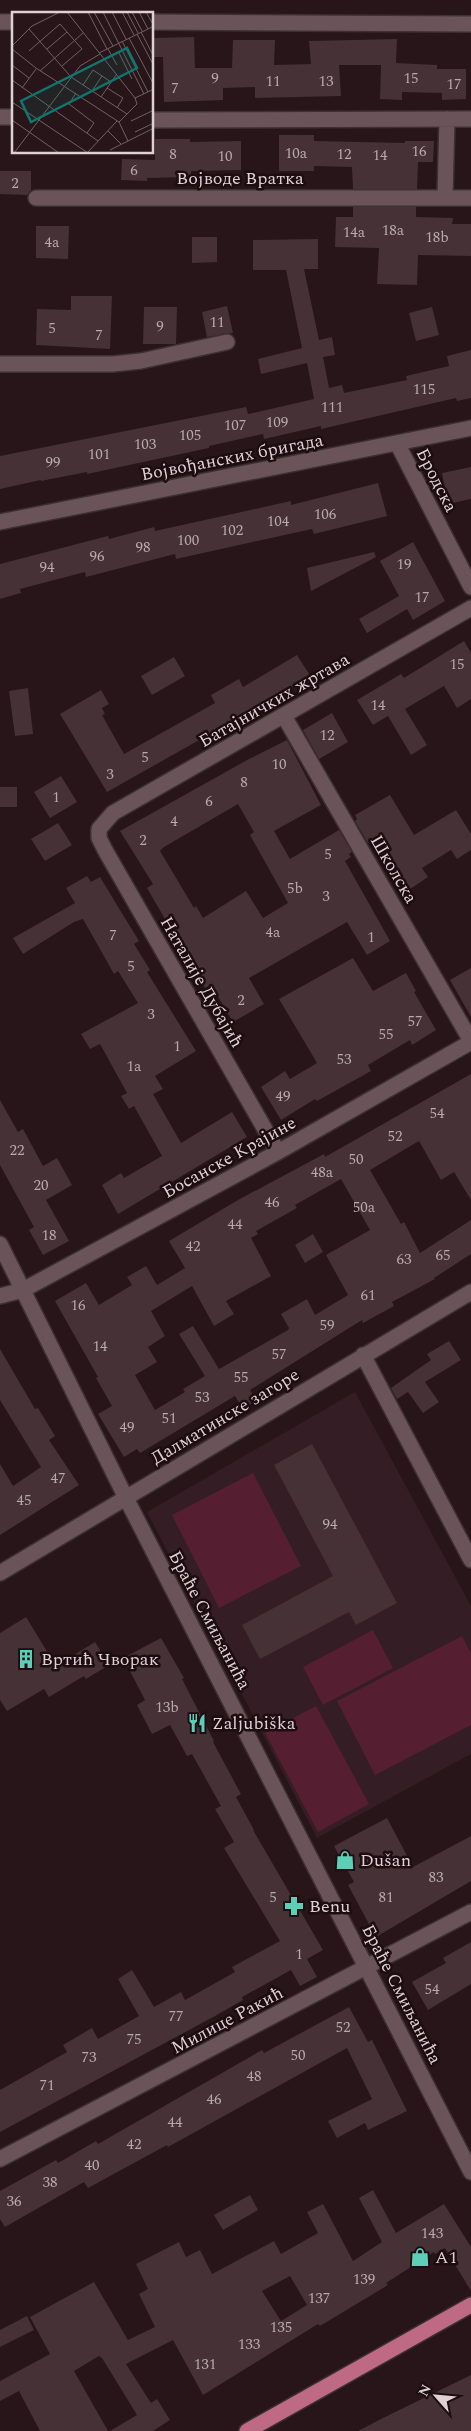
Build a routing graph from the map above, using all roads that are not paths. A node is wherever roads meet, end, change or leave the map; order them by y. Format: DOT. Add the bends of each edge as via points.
graph roads {
  1 [pos="154,22"];
  2 [pos="471,24"];
  3 [pos="447,119"];
  4 [pos="471,119"];
  5 [pos="154,120"];
  6 [pos="445,197"];
  7 [pos="36,198"];
  8 [pos="471,198"];
  9 [pos="227,342"];
  10 [pos="0,364"];
  11 [pos="471,428"];
  12 [pos="398,443"];
  13 [pos="0,522"];
  14 [pos="471,587"];
  15 [pos="471,608"];
  16 [pos="284,716"];
  17 [pos="99,829"];
  18 [pos="471,1042"];
  19 [pos="278,1152"];
  20 [pos="0,1244"];
  21 [pos="23,1290"];
  22 [pos="471,1292"];
  23 [pos="0,1296"];
  24 [pos="363,1355"];
  25 [pos="126,1498"];
  26 [pos="471,1560"];
  27 [pos="0,1573"];
  28 [pos="471,1912"];
  29 [pos="367,1968"];
  30 [pos="0,2160"];
  31 [pos="471,2172"];
  32 [pos="471,2305"];
  33 [pos="247,2431"];
  1 -- 2 [label="street"];
  3 -- 4 [label="street"];
  3 -- 5 [label="street"];
  3 -- 6 [label="street"];
  6 -- 7 [label="street, Војводе Вратка"];
  6 -- 8 [label="street, Војводе Вратка"];
  9 -- 10 [label="street" via="113,364"];
  11 -- 12 [label="street, Војвођанских бригада"];
  12 -- 13 [label="street, Војвођанских бригада"];
  12 -- 14 [label="street, Бродска"];
  15 -- 16 [label="street, Батајничких жртава"];
  16 -- 17 [label="street, Батајничких жртава" via="113,813"];
  16 -- 18 [label="street, Школска"];
  17 -- 19 [label="street, Наталије Дубајић" via="105,850"];
  18 -- 19 [label="street, Босанске Крајине"];
  19 -- 21 [label="street, Босанске Крајине"];
  20 -- 21 [label="street, Браће Смиљанића"];
  21 -- 23 [label="street, Босанске Крајине"];
  21 -- 25 [label="street, Браће Смиљанића"];
  22 -- 24 [label="street, Далматинске загоре"];
  24 -- 25 [label="street, Далматинске загоре"];
  24 -- 26 [label="street"];
  25 -- 27 [label="street, Далматинске загоре"];
  25 -- 29 [label="street, Браће Смиљанића"];
  28 -- 29 [label="street, Милице Ракић"];
  29 -- 30 [label="street, Милице Ракић"];
  29 -- 31 [label="street, Браће Смиљанића"];
  32 -- 33 [label="main road"];
}
